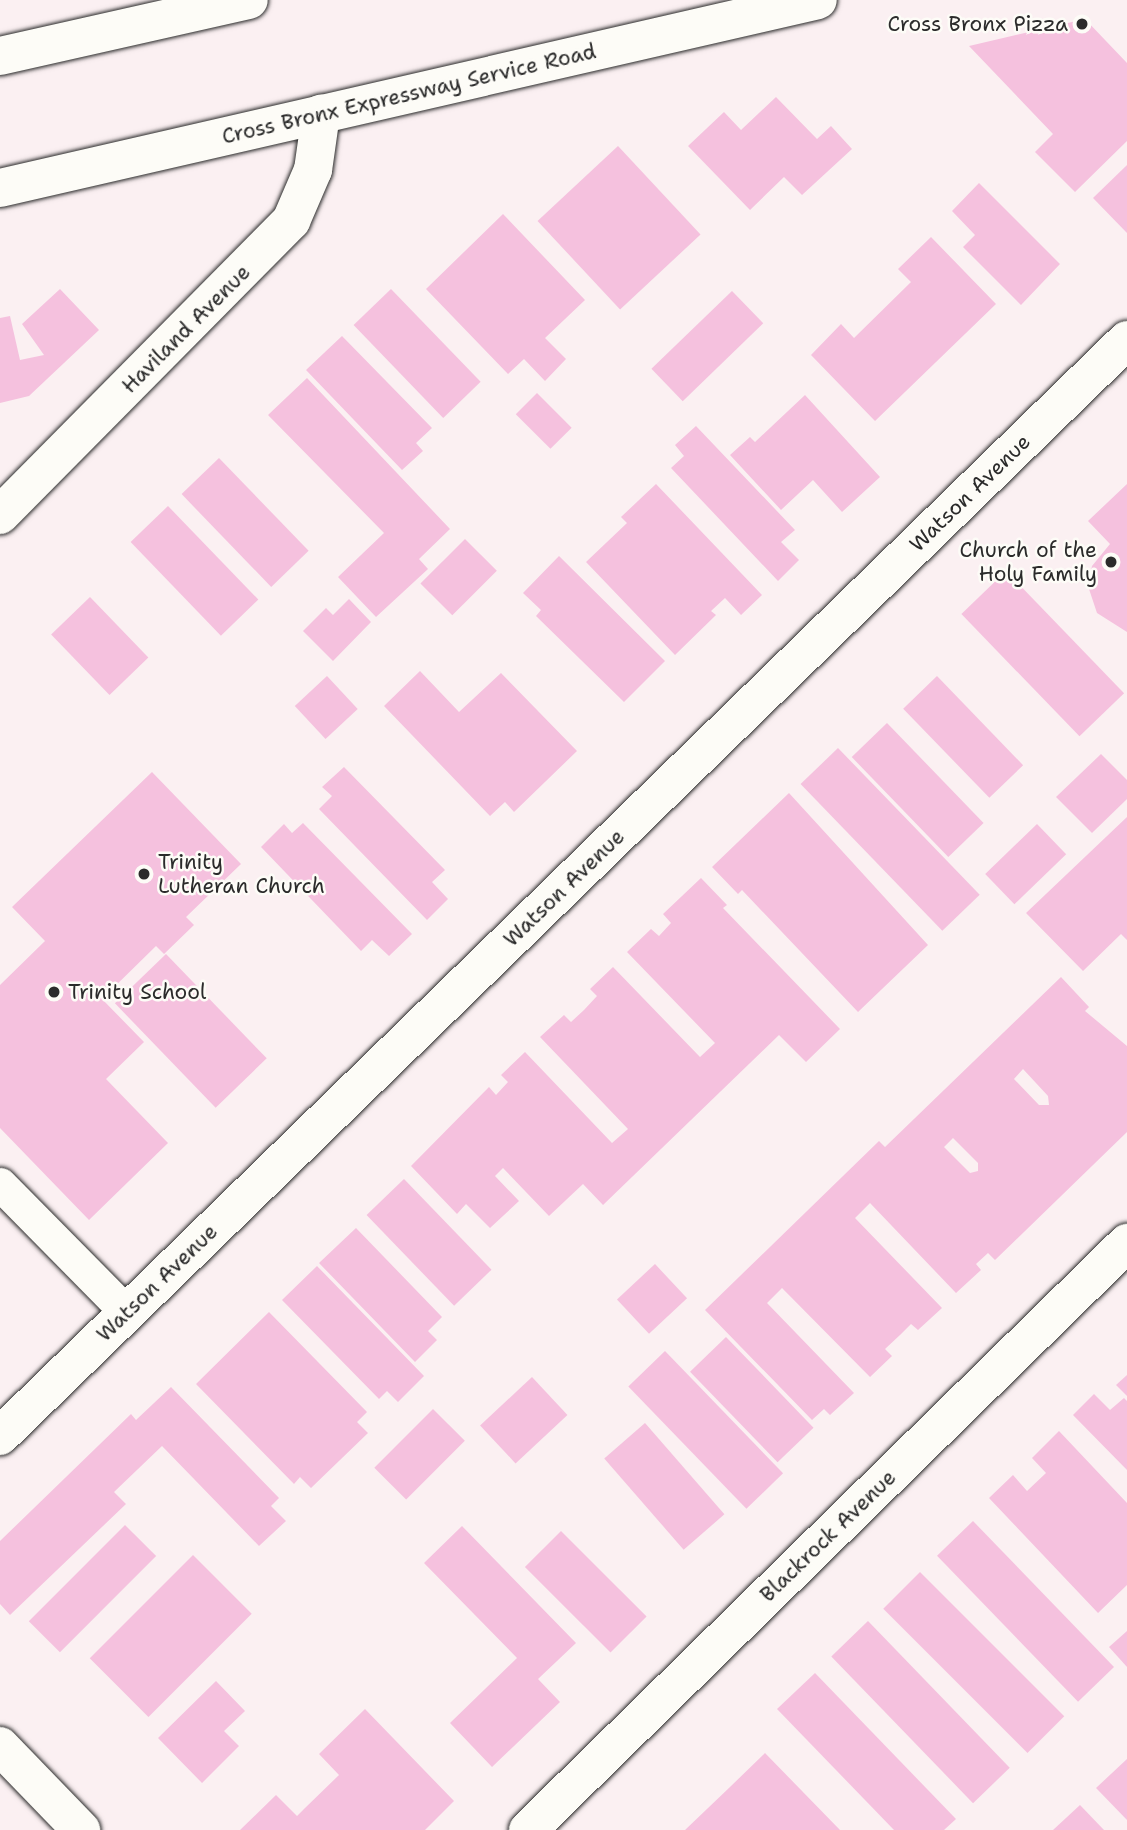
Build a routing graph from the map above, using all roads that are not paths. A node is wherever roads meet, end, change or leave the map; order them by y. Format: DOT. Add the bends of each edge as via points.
graph roads {
  1 [pos="249,0"];
  2 [pos="818,0"];
  3 [pos="0,56"];
  4 [pos="321,114"];
  5 [pos="0,188"];
  6 [pos="1127,341"];
  7 [pos="0,515"];
  8 [pos="0,1184"];
  9 [pos="1127,1243"];
  10 [pos="127,1313"];
  11 [pos="0,1436"];
  12 [pos="0,1746"];
  13 [pos="81,1830"];
  14 [pos="528,1830"];
  1 -- 3 [label="main road"];
  2 -- 4 [label="main road, Cross Bronx Expressway Service Road"];
  4 -- 5 [label="main road, Cross Bronx Expressway Service Road"];
  4 -- 7 [label="main road, Haviland Avenue" via="313,170 291,221"];
  6 -- 10 [label="main road, Watson Avenue"];
  8 -- 10 [label="lane"];
  9 -- 14 [label="main road, Blackrock Avenue"];
  10 -- 11 [label="main road, Watson Avenue"];
  12 -- 13 [label="main road"];
}
